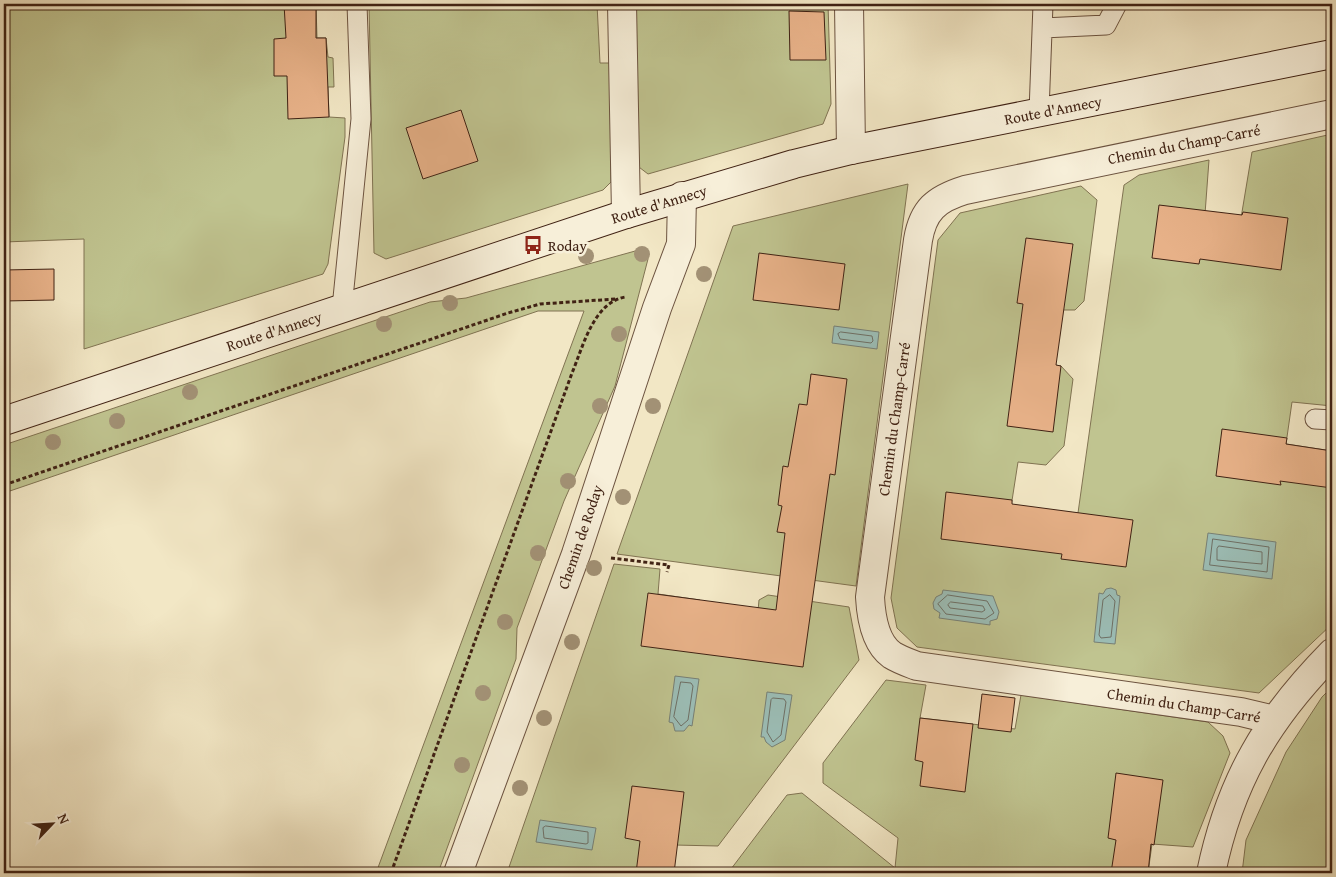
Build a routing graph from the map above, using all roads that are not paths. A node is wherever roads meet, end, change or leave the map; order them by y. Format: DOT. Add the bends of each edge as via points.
graph roads {
  1 [pos="357,4"];
  2 [pos="622,4"];
  3 [pos="849,4"];
  4 [pos="1043,4"];
  5 [pos="1117,4"];
  6 [pos="1043,28"];
  7 [pos="1332,54"];
  8 [pos="1039,112"];
  9 [pos="1332,114"];
  10 [pos="851,150"];
  11 [pos="682,196"];
  12 [pos="626,214"];
  13 [pos="342,308"];
  14 [pos="4,420"];
  15 [pos="1332,653"];
  16 [pos="1274,720"];
  17 [pos="458,873"];
  18 [pos="1211,873"];
  1 -- 13 [label="lane" via="361,119"];
  2 -- 12 [label="street"];
  3 -- 10 [label="street"];
  4 -- 6 [label="lane"];
  5 -- 6 [label="lane" via="1106,25"];
  6 -- 8 [label="lane"];
  7 -- 8 [label="street, Route d'Annecy"];
  8 -- 10 [label="street, Route d'Annecy"];
  9 -- 16 [label="street, Chemin du Champ-Carré" via="965,190 947,195 932,206 921,222 870,597 872,619 879,638 891,654 918,666 1241,712"];
  10 -- 11 [label="street, Route d'Annecy"];
  11 -- 12 [label="street, Route d'Annecy"];
  11 -- 17 [label="street, Chemin de Roday" via="681,244 576,554"];
  12 -- 13 [label="street, Route d'Annecy"];
  13 -- 14 [label="street, Route d'Annecy"];
  15 -- 16 [label="street, Chemin du Champ-Carré"];
  16 -- 18 [label="street, Chemin du Champ-Carré" via="1248,764 1228,809"];
}
